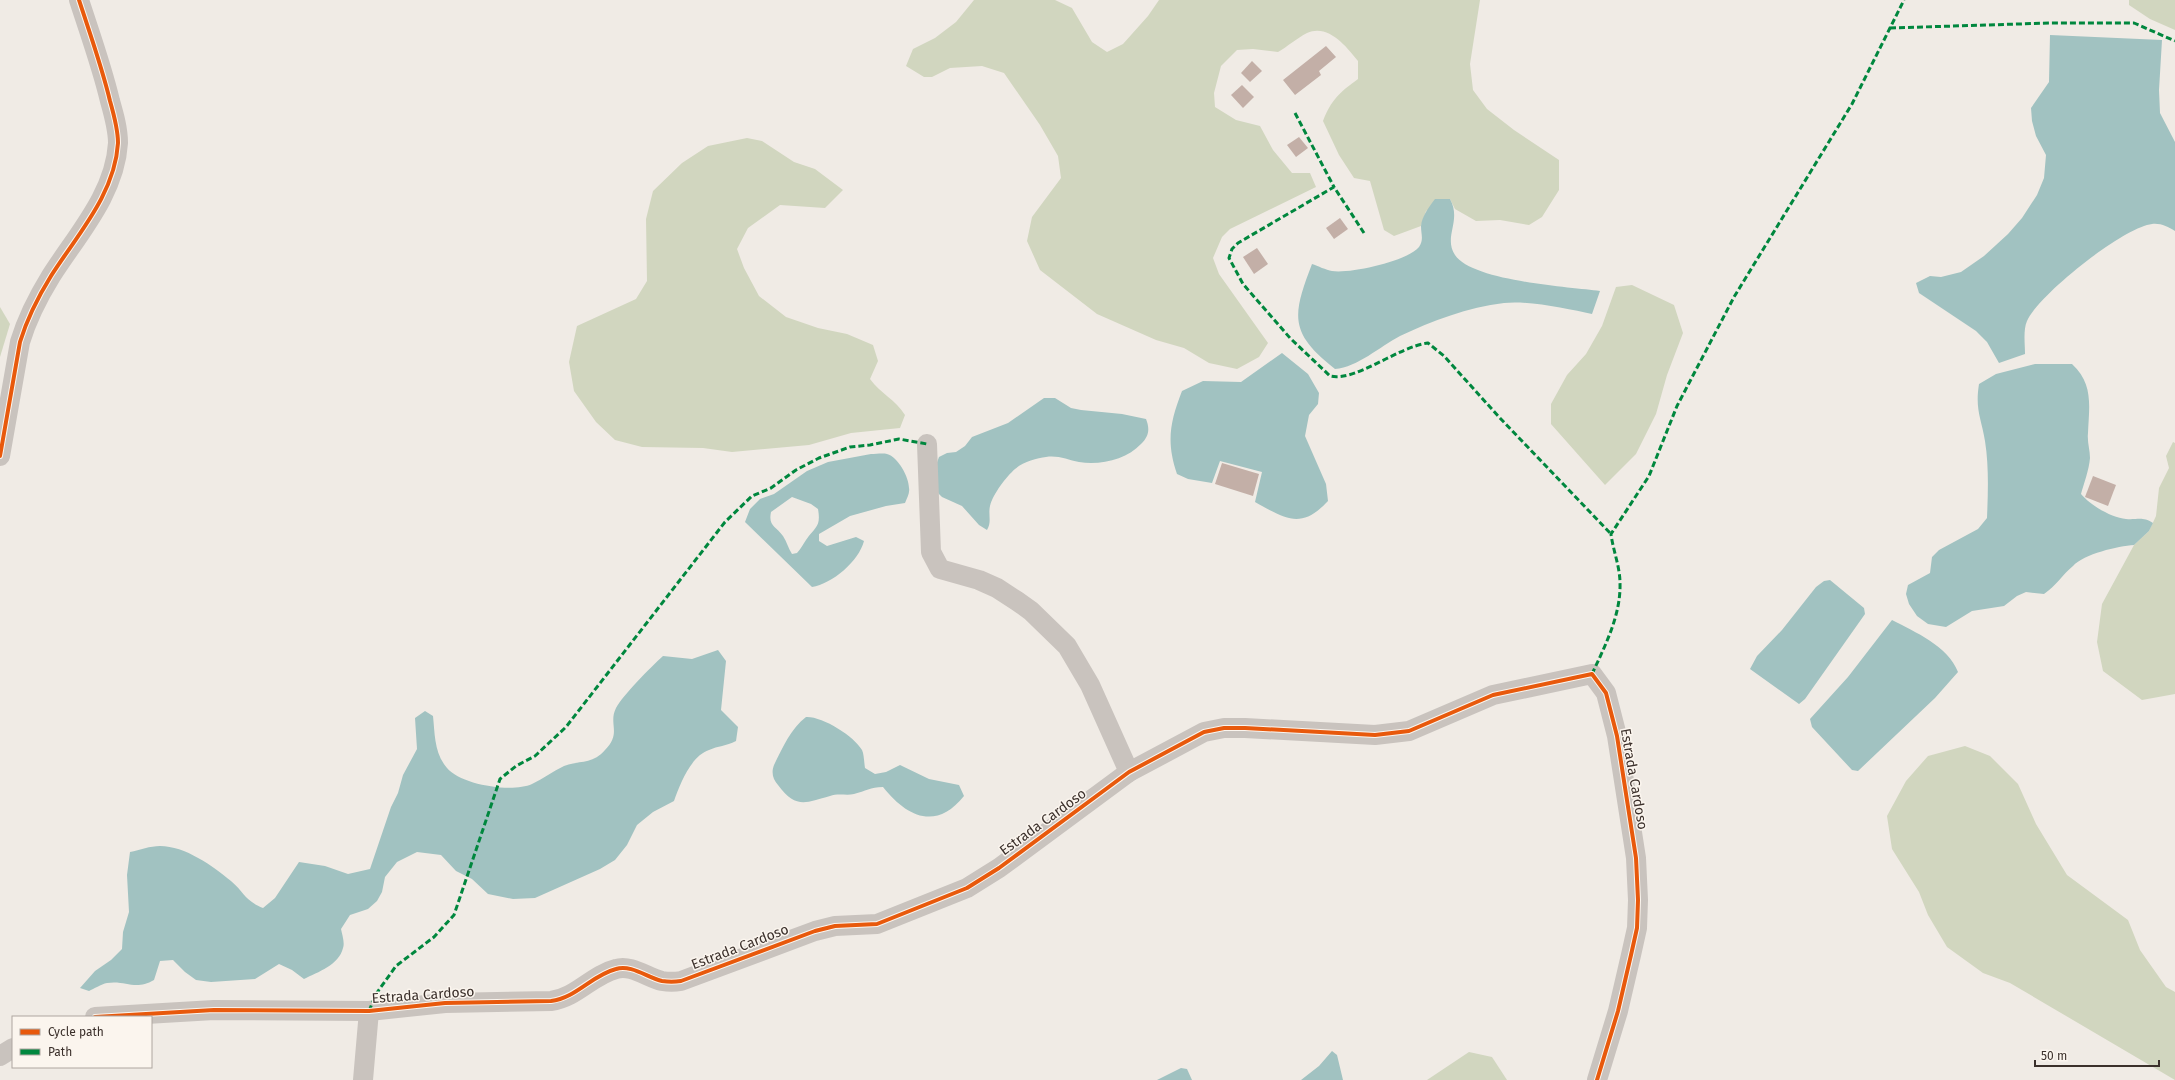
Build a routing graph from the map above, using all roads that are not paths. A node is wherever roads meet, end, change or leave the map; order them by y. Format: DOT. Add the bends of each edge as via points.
graph roads {
  1 [pos="79,0"];
  2 [pos="927,444"];
  3 [pos="0,456"];
  4 [pos="1129,772"];
  5 [pos="369,1011"];
  6 [pos="112,1016"];
  7 [pos="12,1049"];
  8 [pos="0,1056"];
  9 [pos="363,1080"];
  10 [pos="1597,1080"];
  1 -- 3 [label="street" via="105,80 116,125 116,160 100,202 50,277 25,325"];
  2 -- 4 [label="street" via="930,552 935,562 940,569 979,580 1007,594 1031,611 1067,646 1090,685"];
  4 -- 5 [label="street, Estrada Cardoso" via="999,868 967,888 882,922 835,926 815,931 681,981 662,981 624,967 600,975 559,1000 445,1002"];
  4 -- 10 [label="street, Estrada Cardoso" via="1204,732 1224,728 1375,735 1409,731 1493,695 1592,674 1606,693 1617,736 1636,858 1638,900 1637,928 1631,955 1618,1011"];
  5 -- 6 [label="street, Estrada Cardoso" via="214,1010"];
  5 -- 9 [label="street"];
  7 -- 8 [label="street"];
}
